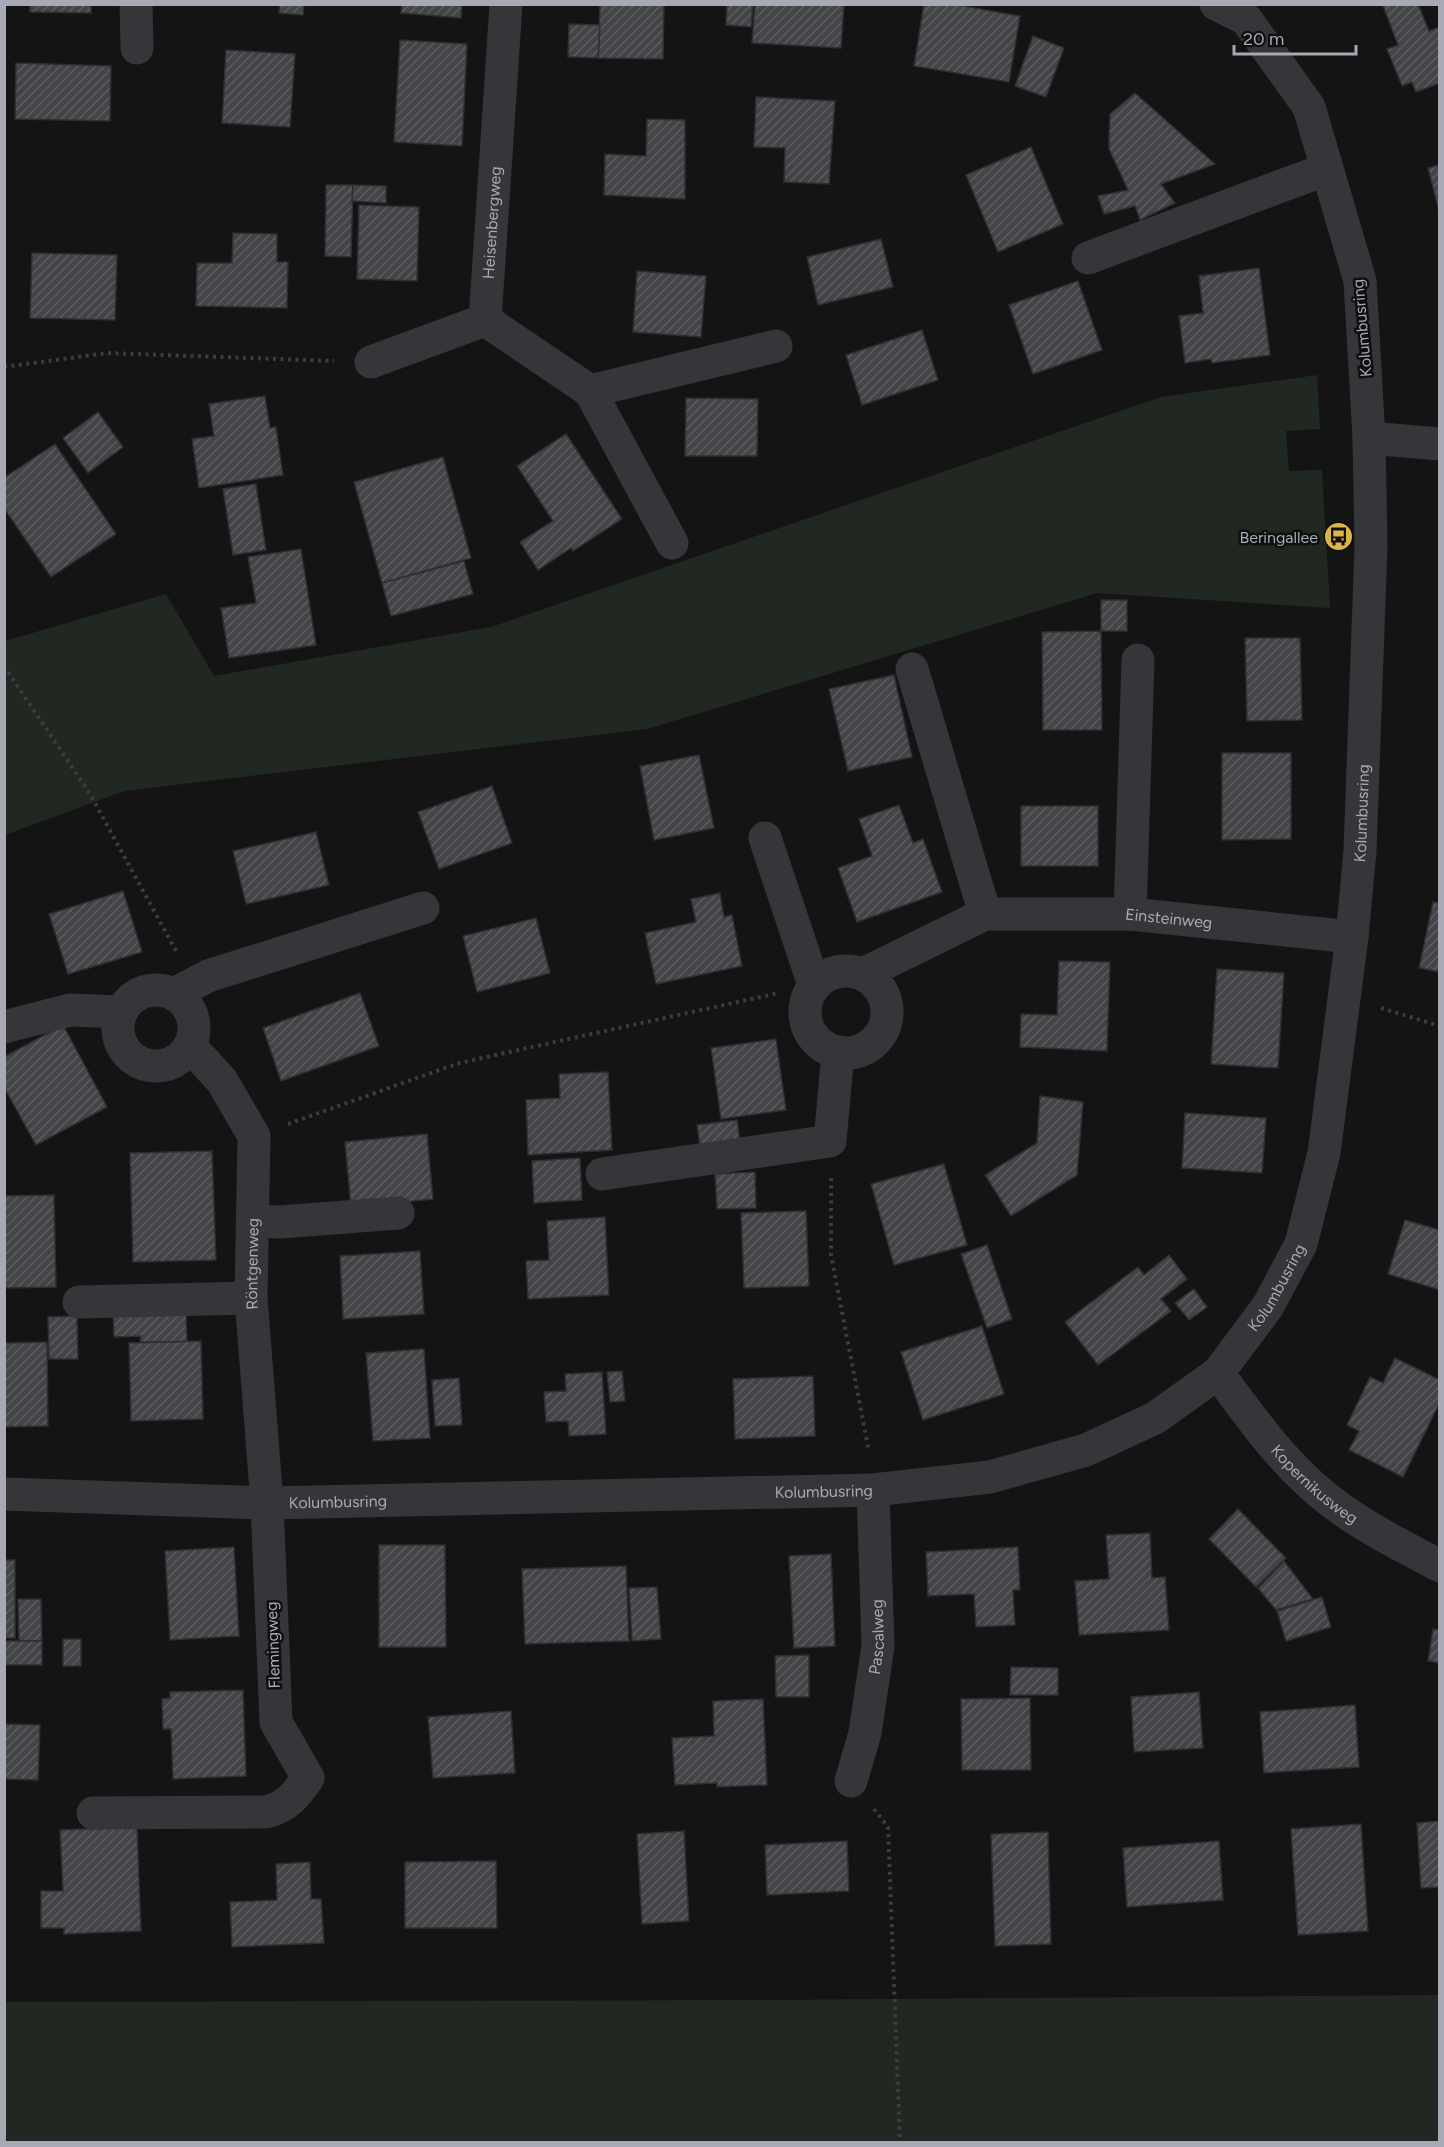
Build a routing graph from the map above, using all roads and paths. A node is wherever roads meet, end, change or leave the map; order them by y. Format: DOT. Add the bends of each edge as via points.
graph roads {
  1 [pos="136,4"];
  2 [pos="506,4"];
  3 [pos="1215,4"];
  4 [pos="1257,12"];
  5 [pos="137,48"];
  6 [pos="1327,169"];
  7 [pos="1088,258"];
  8 [pos="485,320"];
  9 [pos="776,346"];
  10 [pos="371,362"];
  11 [pos="4,367"];
  12 [pos="590,391"];
  13 [pos="1369,438"];
  14 [pos="1440,444"];
  15 [pos="672,543"];
  16 [pos="1138,660"];
  17 [pos="4,666"];
  18 [pos="912,669"];
  19 [pos="765,838"];
  20 [pos="423,908"];
  21 [pos="984,914"];
  22 [pos="1130,914"];
  23 [pos="1352,937"];
  24 [pos="863,974"];
  25 [pos="814,985"];
  26 [pos="174,994"];
  27 [pos="1343,996"];
  28 [pos="121,1012"];
  29 [pos="1440,1026"];
  30 [pos="4,1027"];
  31 [pos="190,1046"];
  32 [pos="838,1052"];
  33 [pos="254,1136"];
  34 [pos="830,1141"];
  35 [pos="602,1174"];
  36 [pos="398,1213"];
  37 [pos="253,1221"];
  38 [pos="251,1298"];
  39 [pos="79,1302"];
  40 [pos="1218,1373"];
  41 [pos="873,1490"];
  42 [pos="4,1494"];
  43 [pos="267,1503"];
  44 [pos="1440,1566"];
  45 [pos="851,1781"];
  46 [pos="93,1813"];
  47 [pos="900,2142"];
  1 -- 5 [label="street"];
  2 -- 8 [label="street, Heisenbergweg"];
  3 -- 4 [label="street, Kolumbusring"];
  4 -- 6 [label="street, Kolumbusring" via="1309,107"];
  6 -- 7 [label="street"];
  6 -- 13 [label="street, Kolumbusring" via="1360,281"];
  8 -- 10 [label="street"];
  8 -- 12 [label="street"];
  9 -- 12 [label="street"];
  10 -- 11 [label="path" via="107,353"];
  12 -- 15 [label="street"];
  13 -- 14 [label="street"];
  13 -- 23 [label="street, Kolumbusring" via="1371,546 1360,851"];
  16 -- 22 [label="street"];
  17 -- 26 [label="path" via="90,794 176,952"];
  18 -- 21 [label="street"];
  19 -- 25 [label="street"];
  20 -- 26 [label="street" via="208,976"];
  21 -- 22 [label="street, Einsteinweg"];
  21 -- 24 [label="street, Einsteinweg"];
  22 -- 23 [label="street, Einsteinweg"];
  23 -- 27 [label="street, Kolumbusring"];
  24 -- 25 [label="street, Einsteinweg" via="837,972"];
  24 -- 32 [label="street" via="873,982 886,1004 882,1030 864,1048"];
  25 -- 32 [label="street" via="805,1011 807,1026 814,1038"];
  25 -- 33 [label="path" via="459,1063"];
  26 -- 28 [label="street" via="162,990 143,992 128,1001"];
  26 -- 31 [label="street" via="190,1011 194,1035"];
  27 -- 29 [label="path"];
  27 -- 40 [label="street, Kolumbusring" via="1324,1153 1301,1244 1268,1306"];
  28 -- 30 [label="street" via="70,1010"];
  28 -- 31 [label="street" via="119,1038 124,1050 145,1065 170,1064"];
  31 -- 33 [label="street" via="222,1082"];
  32 -- 34 [label="street"];
  33 -- 37 [label="street, Röntgenweg"];
  34 -- 35 [label="street"];
  34 -- 41 [label="path" via="831,1255"];
  36 -- 37 [label="street"];
  37 -- 38 [label="street, Röntgenweg"];
  38 -- 39 [label="street"];
  38 -- 43 [label="street, Röntgenweg"];
  40 -- 41 [label="street, Kolumbusring" via="1155,1418 1086,1450 990,1478"];
  40 -- 44 [label="street, Kopernikusweg" via="1270,1443 1329,1500 1397,1544"];
  41 -- 43 [label="street, Kolumbusring"];
  41 -- 45 [label="street, Pascalweg" via="878,1646 865,1733"];
  42 -- 43 [label="street, Kolumbusring"];
  43 -- 46 [label="street, Flemingweg" via="276,1722 308,1778 294,1798 266,1812"];
  45 -- 47 [label="path" via="888,1827"];
}
